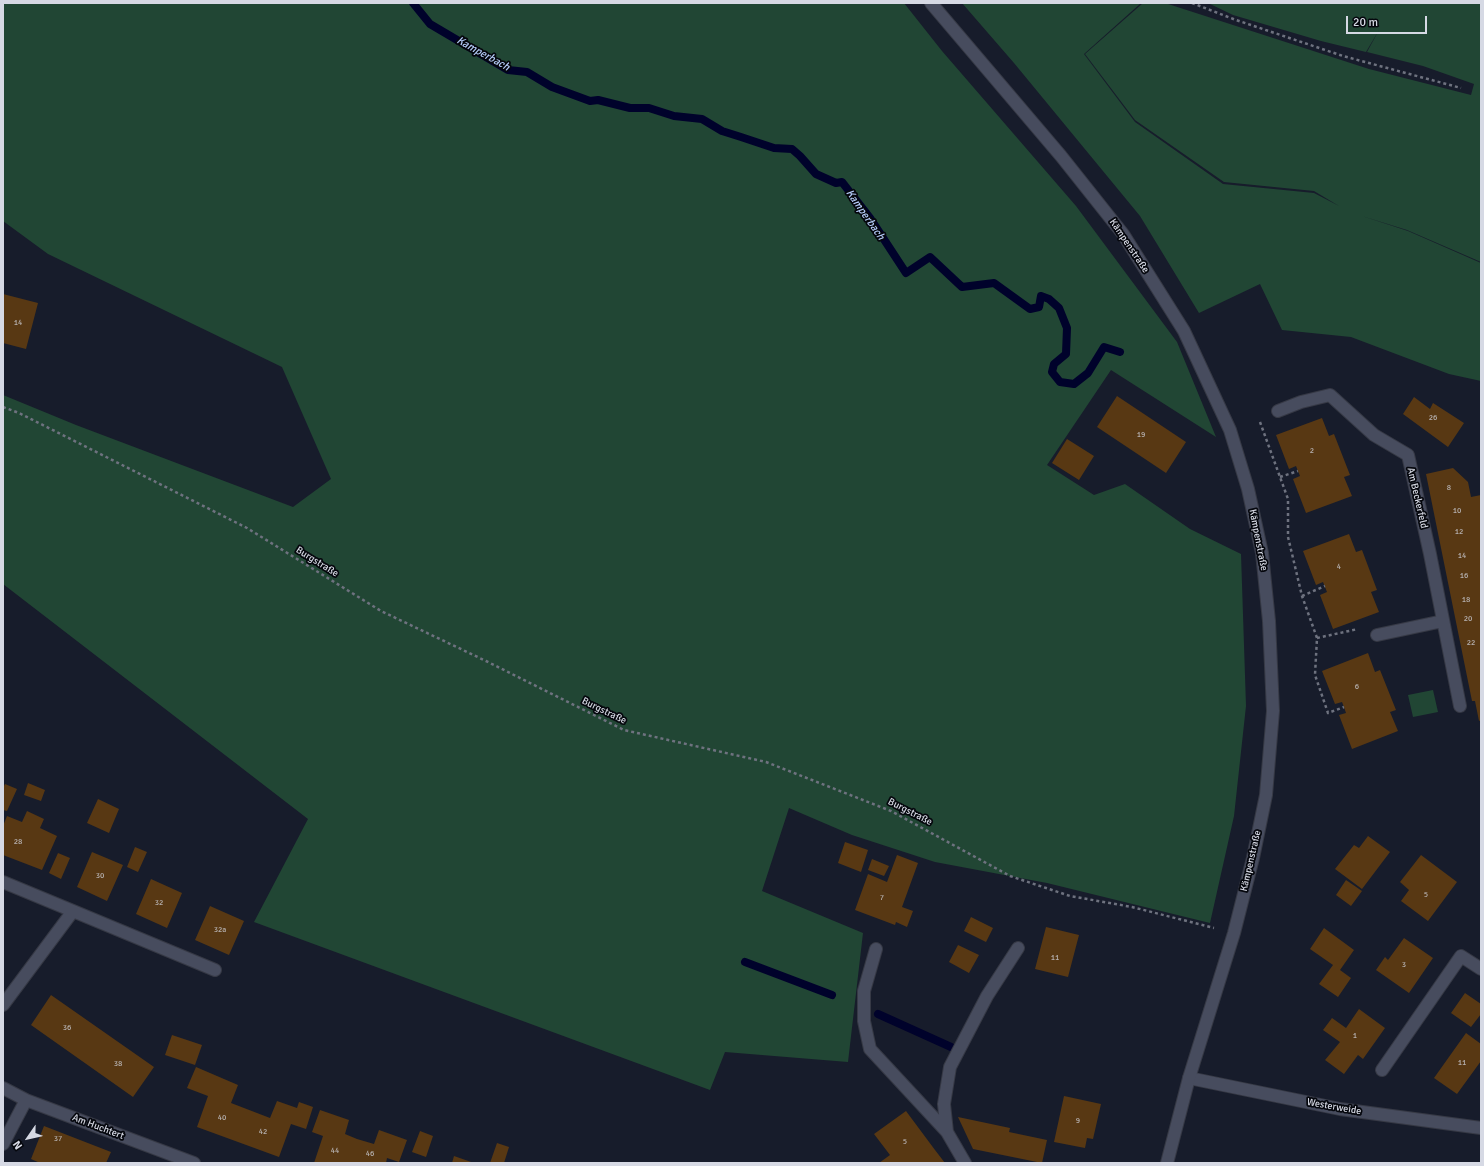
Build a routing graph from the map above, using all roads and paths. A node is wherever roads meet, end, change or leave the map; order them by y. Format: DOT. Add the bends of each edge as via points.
graph roads {
  1 [pos="931,3"];
  2 [pos="1192,3"];
  3 [pos="1461,88"];
  4 [pos="3,407"];
  5 [pos="1278,411"];
  6 [pos="1258,418"];
  7 [pos="1298,471"];
  8 [pos="1280,476"];
  9 [pos="1325,586"];
  10 [pos="1302,596"];
  11 [pos="1443,621"];
  12 [pos="1377,635"];
  13 [pos="1317,638"];
  14 [pos="1460,706"];
  15 [pos="1344,707"];
  16 [pos="3,882"];
  17 [pos="73,911"];
  18 [pos="1234,933"];
  19 [pos="1018,948"];
  20 [pos="876,949"];
  21 [pos="1481,969"];
  22 [pos="215,970"];
  23 [pos="3,1005"];
  24 [pos="1382,1070"];
  25 [pos="1189,1078"];
  26 [pos="3,1088"];
  27 [pos="26,1100"];
  28 [pos="1481,1128"];
  29 [pos="947,1132"];
  30 [pos="3,1144"];
  31 [pos="194,1163"];
  32 [pos="965,1163"];
  33 [pos="1167,1163"];
  1 -- 18 [label="street, Kämpenstraße" via="1061,156 1123,234 1184,331 1230,430 1248,489 1262,553 1269,621 1273,711 1266,795"];
  2 -- 3 [label="path" via="1343,56"];
  4 -- 18 [label="path, Burgstraße" via="247,528 381,611 624,730 766,762 891,810 1010,876 1070,896 1132,907"];
  5 -- 11 [label="street, Am Beckerfeld" via="1330,395 1374,435 1408,455"];
  6 -- 8 [label="path"];
  7 -- 8 [label="path"];
  8 -- 10 [label="path" via="1288,499 1288,537"];
  9 -- 10 [label="path"];
  10 -- 13 [label="path"];
  11 -- 12 [label="street"];
  11 -- 14 [label="street, Am Beckerfeld"];
  12 -- 13 [label="path" via="1374,625"];
  13 -- 15 [label="path" via="1315,675 1328,713"];
  16 -- 17 [label="street"];
  17 -- 22 [label="street"];
  17 -- 23 [label="street"];
  18 -- 25 [label="street, Kämpenstraße"];
  19 -- 29 [label="street" via="987,996 950,1067 944,1104"];
  20 -- 29 [label="street" via="864,991 864,1020 870,1049"];
  21 -- 24 [label="street" via="1461,956"];
  25 -- 28 [label="street, Westerweide" via="1340,1109"];
  25 -- 33 [label="street, Kämpenstraße"];
  26 -- 27 [label="street, Am Huchtert"];
  27 -- 30 [label="street"];
  27 -- 31 [label="street, Am Huchtert"];
  29 -- 32 [label="street"];
}
